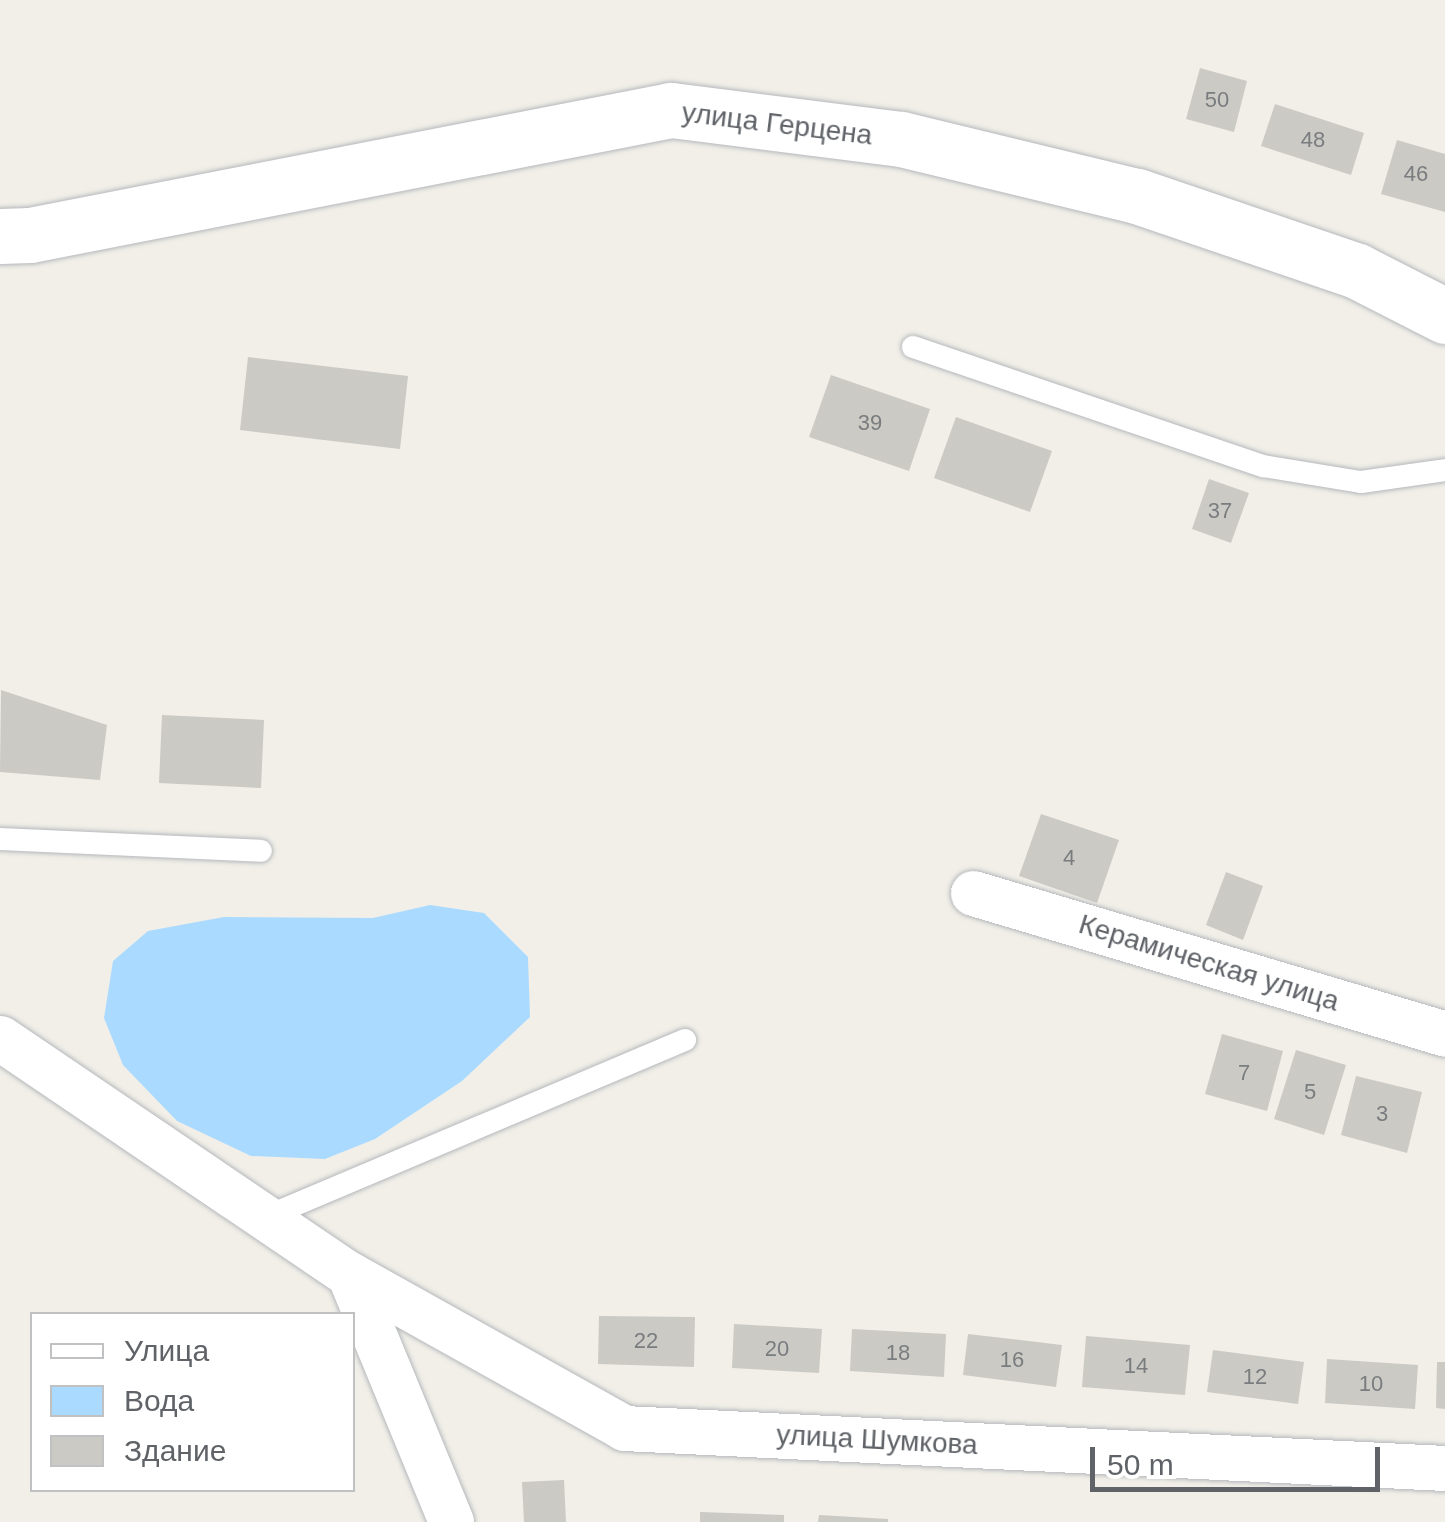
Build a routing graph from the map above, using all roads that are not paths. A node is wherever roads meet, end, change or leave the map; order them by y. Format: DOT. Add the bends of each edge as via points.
graph roads {
  1 [pos="15,235"];
  2 [pos="1445,316"];
  3 [pos="913,347"];
  4 [pos="1445,470"];
  5 [pos="0,839"];
  6 [pos="261,851"];
  7 [pos="973,892"];
  8 [pos="1445,1034"];
  9 [pos="0,1038"];
  10 [pos="686,1040"];
  11 [pos="266,1218"];
  12 [pos="349,1274"];
  13 [pos="1445,1468"];
  14 [pos="451,1522"];
  1 -- 2 [label="street, улица Герцена" via="672,110 900,139 1137,196 1357,271"];
  3 -- 4 [label="lane" via="1263,466 1360,482"];
  5 -- 6 [label="lane"];
  7 -- 8 [label="street, Керамическая улица"];
  9 -- 11 [label="street, улица Шумкова"];
  10 -- 11 [label="lane"];
  11 -- 12 [label="street, улица Шумкова"];
  12 -- 13 [label="street, улица Шумкова" via="624,1428"];
  12 -- 14 [label="street"];
}
